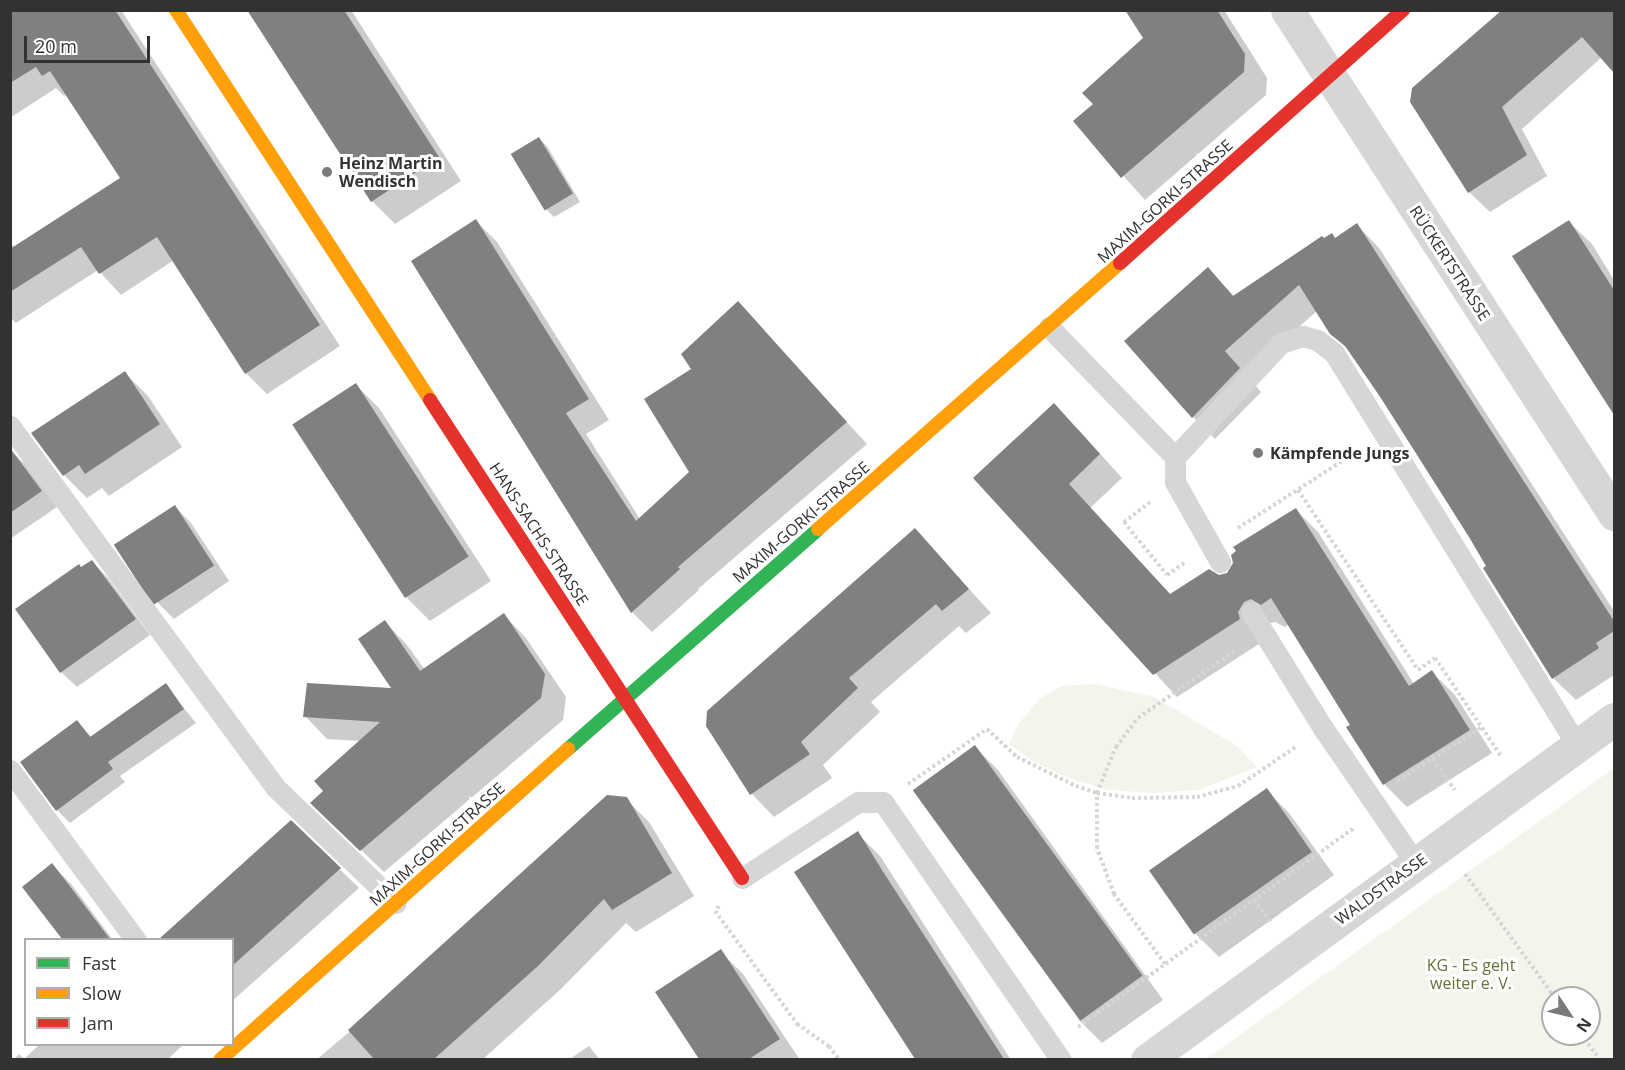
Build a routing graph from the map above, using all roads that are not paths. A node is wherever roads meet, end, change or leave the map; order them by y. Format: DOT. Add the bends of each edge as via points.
graph roads {
  1 [pos="176,10"];
  2 [pos="1287,10"];
  3 [pos="1403,10"];
  4 [pos="1331,75"];
  5 [pos="1049,327"];
  6 [pos="10,426"];
  7 [pos="1175,457"];
  8 [pos="1614,514"];
  9 [pos="1220,562"];
  10 [pos="1251,612"];
  11 [pos="626,697"];
  12 [pos="1614,719"];
  13 [pos="1578,746"];
  14 [pos="10,770"];
  15 [pos="1416,864"];
  16 [pos="742,878"];
  17 [pos="396,903"];
  18 [pos="135,938"];
  19 [pos="234,1041"];
  20 [pos="1056,1053"];
  21 [pos="1147,1059"];
  1 -- 11 [label="street, HANS-SACHS-STRASSE"];
  2 -- 4 [label="street, RÜCKERTSTRASSE"];
  3 -- 4 [label="street, MAXIM-GORKI-STRASSE"];
  4 -- 5 [label="street, MAXIM-GORKI-STRASSE"];
  4 -- 8 [label="street, RÜCKERTSTRASSE"];
  5 -- 7 [label="lane"];
  5 -- 11 [label="street, MAXIM-GORKI-STRASSE"];
  6 -- 17 [label="lane" via="276,788"];
  7 -- 9 [label="lane" via="1175,482"];
  7 -- 13 [label="lane" via="1281,344 1303,336 1317,340 1334,353"];
  10 -- 15 [label="lane" via="1323,728"];
  11 -- 16 [label="street, HANS-SACHS-STRASSE"];
  11 -- 17 [label="street, MAXIM-GORKI-STRASSE"];
  12 -- 13 [label="street, WALDSTRASSE"];
  13 -- 15 [label="street, WALDSTRASSE"];
  14 -- 18 [label="lane"];
  15 -- 21 [label="street, WALDSTRASSE"];
  16 -- 20 [label="lane" via="858,802 883,802"];
  17 -- 19 [label="street, MAXIM-GORKI-STRASSE"];
}
